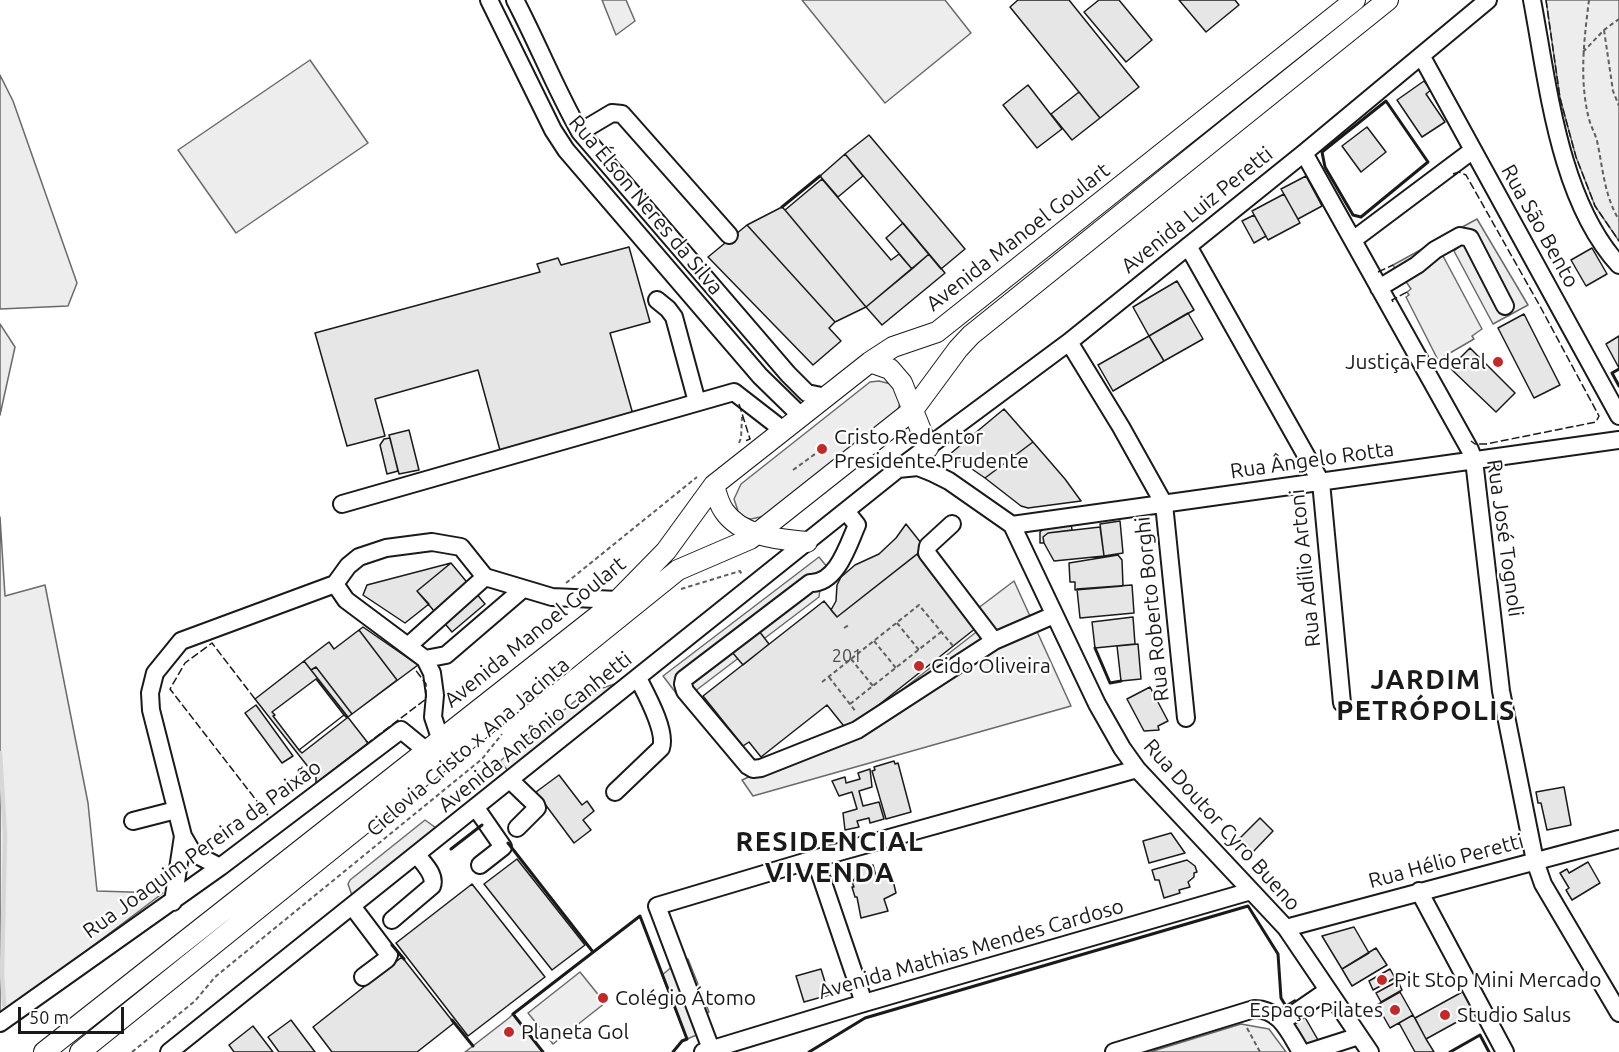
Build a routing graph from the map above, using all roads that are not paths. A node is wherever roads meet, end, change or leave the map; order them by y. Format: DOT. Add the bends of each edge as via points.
graph roads {
  1 [pos="489,0"];
  2 [pos="515,0"];
  3 [pos="1355,0"];
  4 [pos="1388,0"];
  5 [pos="1488,0"];
  6 [pos="1532,0"];
  7 [pos="1422,57"];
  8 [pos="580,132"];
  9 [pos="1473,150"];
  10 [pos="1304,153"];
  11 [pos="729,235"];
  12 [pos="1353,240"];
  13 [pos="1188,246"];
  14 [pos="1619,265"];
  15 [pos="708,280"];
  16 [pos="1379,288"];
  17 [pos="690,294"];
  18 [pos="657,300"];
  19 [pos="1505,306"];
  20 [pos="1069,342"];
  21 [pos="870,363"];
  22 [pos="826,397"];
  23 [pos="696,402"];
  24 [pos="913,410"];
  25 [pos="801,416"];
  26 [pos="1619,416"];
  27 [pos="783,430"];
  28 [pos="1619,440"];
  29 [pos="928,447"];
  30 [pos="1474,460"];
  31 [pos="898,469"];
  32 [pos="707,480"];
  33 [pos="949,481"];
  34 [pos="1321,482"];
  35 [pos="342,504"];
  36 [pos="1164,504"];
  37 [pos="846,511"];
  38 [pos="952,524"];
  39 [pos="1012,525"];
  40 [pos="756,534"];
  41 [pos="807,542"];
  42 [pos="484,577"];
  43 [pos="335,584"];
  44 [pos="523,589"];
  45 [pos="618,600"];
  46 [pos="1054,615"];
  47 [pos="994,641"];
  48 [pos="408,646"];
  49 [pos="425,659"];
  50 [pos="638,678"];
  51 [pos="1342,703"];
  52 [pos="1186,718"];
  53 [pos="434,746"];
  54 [pos="1137,769"];
  55 [pos="510,780"];
  56 [pos="615,792"];
  57 [pos="476,808"];
  58 [pos="176,810"];
  59 [pos="133,821"];
  60 [pos="517,828"];
  61 [pos="183,836"];
  62 [pos="1619,839"];
  63 [pos="417,855"];
  64 [pos="815,859"];
  65 [pos="1535,861"];
  66 [pos="480,865"];
  67 [pos="220,867"];
  68 [pos="1251,891"];
  69 [pos="1419,891"];
  70 [pos="173,902"];
  71 [pos="352,906"];
  72 [pos="392,920"];
  73 [pos="1286,928"];
  74 [pos="363,977"];
  75 [pos="1328,990"];
  76 [pos="864,1003"];
  77 [pos="1619,1013"];
  78 [pos="1283,1021"];
  79 [pos="0,1023"];
  80 [pos="1359,1036"];
  81 [pos="707,1050"];
  82 [pos="45,1052"];
  83 [pos="80,1052"];
  84 [pos="170,1052"];
  85 [pos="1114,1052"];
  86 [pos="1301,1052"];
  87 [pos="1309,1052"];
  88 [pos="1370,1052"];
  89 [pos="1505,1052"];
  1 -- 17 [label="street, Rua Élson Neres da Silva" via="553,130"];
  2 -- 8 [label="street, Rua Élson Neres da Silva"];
  3 -- 21 [label="main road, Avenida Manoel Goulart" via="937,333 893,347"];
  4 -- 24 [label="main road, Avenida Manoel Goulart" via="971,335"];
  5 -- 7 [label="street, Avenida Luiz Peretti"];
  6 -- 14 [label="street" via="1568,171 1590,225"];
  7 -- 9 [label="street, Rua São Bento"];
  7 -- 10 [label="street, Avenida Luiz Peretti"];
  8 -- 11 [label="street" via="612,113 622,114"];
  8 -- 15 [label="street, Rua Élson Neres da Silva"];
  9 -- 12 [label="street"];
  9 -- 26 [label="street, Rua São Bento"];
  10 -- 12 [label="street, Rua José Tognoli"];
  10 -- 13 [label="street, Avenida Luiz Peretti"];
  12 -- 16 [label="street, Rua José Tognoli"];
  13 -- 20 [label="street, Avenida Luiz Peretti"];
  13 -- 34 [label="street, Rua Adílio Artoni"];
  15 -- 17 [label="street"];
  15 -- 22 [label="street, Rua Élson Neres da Silva" via="807,393"];
  16 -- 19 [label="street" via="1434,250 1465,236 1470,238"];
  16 -- 30 [label="street, Rua José Tognoli"];
  17 -- 25 [label="street, Rua Élson Neres da Silva" via="760,376"];
  18 -- 23 [label="street" via="674,317"];
  20 -- 29 [label="street, Avenida Luiz Peretti"];
  20 -- 36 [label="street, Rua Roberto Borghi"];
  21 -- 22 [label="main road, Avenida Manoel Goulart"];
  21 -- 24 [label="main road" via="890,369 902,383"];
  22 -- 25 [label="main road, Avenida Manoel Goulart"];
  23 -- 27 [label="street" via="734,392"];
  23 -- 35 [label="street"];
  24 -- 29 [label="main road"];
  24 -- 40 [label="main road, Avenida Manoel Goulart"];
  25 -- 27 [label="main road, Avenida Manoel Goulart"];
  27 -- 32 [label="main road, Avenida Manoel Goulart"];
  28 -- 30 [label="street, Rua Ângelo Rotta"];
  29 -- 31 [label="street, Avenida Antônio Canhetti"];
  29 -- 33 [label="street"];
  30 -- 34 [label="street, Rua Ângelo Rotta"];
  30 -- 65 [label="street, Rua José Tognoli" via="1501,691"];
  31 -- 33 [label="street" via="918,467"];
  31 -- 37 [label="street, Avenida Antônio Canhetti"];
  32 -- 40 [label="main road" via="723,511"];
  32 -- 45 [label="main road, Avenida Manoel Goulart" via="666,551"];
  33 -- 39 [label="street"];
  34 -- 36 [label="street, Rua Ângelo Rotta"];
  34 -- 51 [label="street, Rua Adílio Artoni"];
  36 -- 39 [label="street, Rua Ângelo Rotta"];
  36 -- 52 [label="street, Rua Roberto Borghi"];
  37 -- 41 [label="street, Avenida Antônio Canhetti"];
  37 -- 47 [label="street" via="857,525 837,567 821,581 810,583 684,680 685,691 748,766 761,768 856,730"];
  38 -- 47 [label="street" via="928,546 927,553"];
  39 -- 46 [label="street, Rua Doutor Cyro Bueno"];
  40 -- 41 [label="main road"];
  40 -- 83 [label="main road, Avenida Manoel Goulart" via="678,570"];
  41 -- 50 [label="street, Avenida Antônio Canhetti"];
  42 -- 43 [label="street" via="461,547 432,542 386,548 359,557"];
  42 -- 44 [label="street"];
  42 -- 48 [label="street"];
  43 -- 48 [label="street" via="346,600"];
  43 -- 58 [label="street" via="181,641 155,673 151,710"];
  44 -- 45 [label="street" via="552,597"];
  44 -- 49 [label="street" via="446,655"];
  45 -- 53 [label="main road, Avenida Manoel Goulart"];
  46 -- 47 [label="street"];
  46 -- 54 [label="street, Rua Doutor Cyro Bueno" via="1097,704"];
  48 -- 49 [label="street"];
  49 -- 53 [label="street" via="435,695"];
  50 -- 55 [label="street, Avenida Antônio Canhetti"];
  50 -- 56 [label="street" via="655,713 663,743"];
  53 -- 67 [label="street, Rua Joaquim Pereira da Paixão" via="401,730"];
  53 -- 82 [label="main road, Avenida Manoel Goulart"];
  54 -- 64 [label="street"];
  54 -- 68 [label="street, Rua Doutor Cyro Bueno"];
  55 -- 57 [label="street, Avenida Antônio Canhetti"];
  55 -- 60 [label="street" via="537,808"];
  57 -- 63 [label="street, Avenida Antônio Canhetti"];
  57 -- 66 [label="street" via="503,847"];
  58 -- 59 [label="street"];
  58 -- 61 [label="street"];
  61 -- 67 [label="street" via="193,853"];
  61 -- 70 [label="street"];
  62 -- 65 [label="street, Rua Hélio Peretti"];
  63 -- 71 [label="street, Avenida Antônio Canhetti"];
  63 -- 72 [label="street" via="434,881"];
  64 -- 76 [label="street"];
  64 -- 81 [label="street" via="657,906"];
  65 -- 69 [label="street, Rua Hélio Peretti"];
  65 -- 77 [label="street, Rua José Tognoli" via="1544,884"];
  67 -- 70 [label="street, Rua Joaquim Pereira da Paixão"];
  68 -- 73 [label="street, Rua Doutor Cyro Bueno"];
  68 -- 76 [label="street, Avenida Mathias Mendes Cardoso"];
  69 -- 73 [label="street, Rua Hélio Peretti"];
  69 -- 89 [label="street"];
  70 -- 79 [label="street, Rua Joaquim Pereira da Paixão"];
  71 -- 74 [label="street" via="389,955"];
  71 -- 84 [label="street, Avenida Antônio Canhetti"];
  73 -- 75 [label="street, Rua Doutor Cyro Bueno"];
  75 -- 78 [label="street"];
  75 -- 80 [label="street, Rua Doutor Cyro Bueno"];
  76 -- 81 [label="street, Avenida Mathias Mendes Cardoso"];
  78 -- 85 [label="street" via="1266,1009 1254,1009"];
  78 -- 86 [label="street"];
  80 -- 87 [label="street"];
  80 -- 88 [label="street, Rua Doutor Cyro Bueno"];
}
